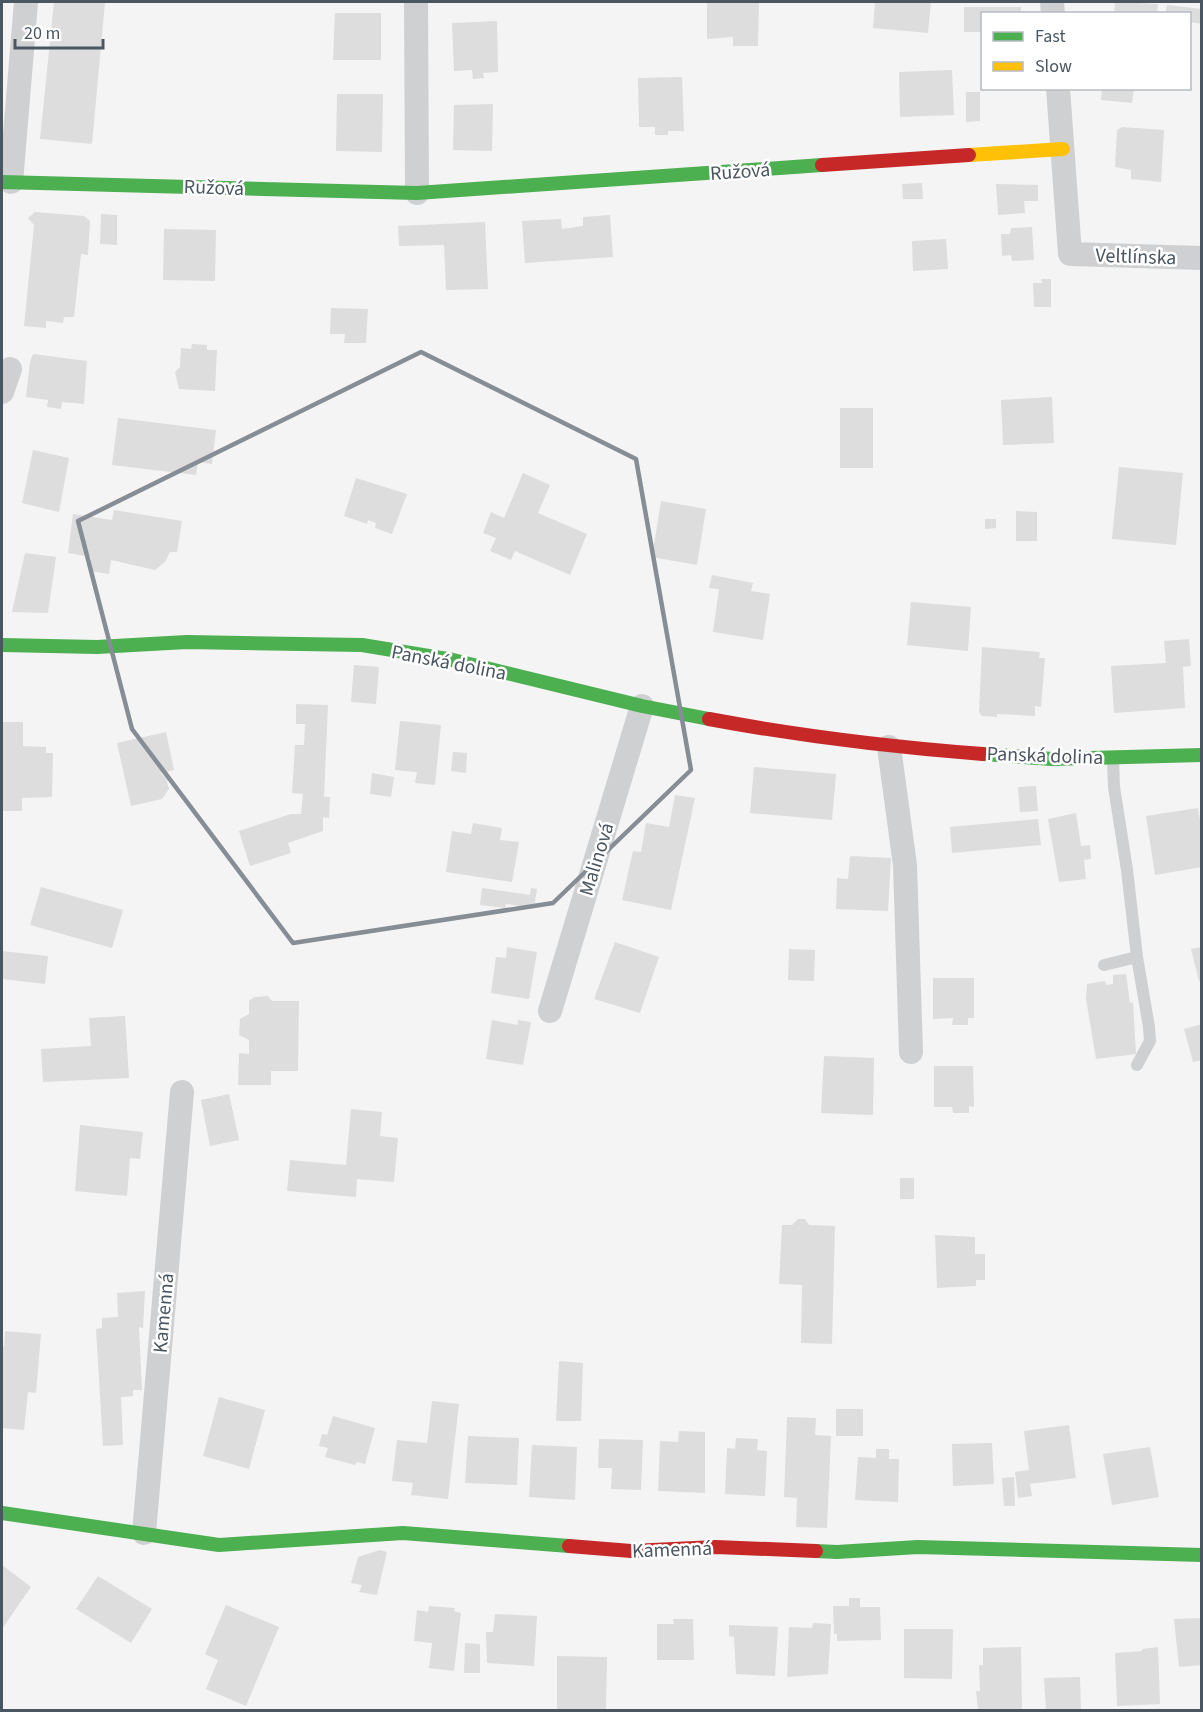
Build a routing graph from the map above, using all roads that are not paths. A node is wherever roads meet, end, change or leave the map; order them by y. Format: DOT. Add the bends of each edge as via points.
graph roads {
  1 [pos="26,2"];
  2 [pos="416,2"];
  3 [pos="1058,90"];
  4 [pos="1063,149"];
  5 [pos="6,182"];
  6 [pos="417,193"];
  7 [pos="1202,258"];
  8 [pos="10,369"];
  9 [pos="2,392"];
  10 [pos="2,645"];
  11 [pos="642,706"];
  12 [pos="889,747"];
  13 [pos="1202,755"];
  14 [pos="1113,758"];
  15 [pos="1137,957"];
  16 [pos="1104,965"];
  17 [pos="550,1011"];
  18 [pos="911,1052"];
  19 [pos="1137,1065"];
  20 [pos="182,1092"];
  21 [pos="2,1513"];
  22 [pos="144,1533"];
  23 [pos="1202,1555"];
  1 -- 5 [label="street, Ružová"];
  2 -- 6 [label="street"];
  3 -- 4 [label="street"];
  4 -- 6 [label="street, Ružová"];
  4 -- 7 [label="street, Veltlínska" via="1070,254"];
  5 -- 6 [label="street, Ružová"];
  8 -- 9 [label="street"];
  10 -- 11 [label="street, Panská dolina" via="362,645 453,660"];
  11 -- 12 [label="street, Panská dolina" via="756,728"];
  11 -- 17 [label="street, Malinová"];
  12 -- 14 [label="street, Panská dolina" via="1052,759"];
  12 -- 18 [label="street" via="904,865"];
  13 -- 14 [label="street, Panská dolina"];
  14 -- 15 [label="lane"];
  15 -- 16 [label="lane"];
  15 -- 19 [label="lane" via="1150,1041"];
  20 -- 22 [label="street, Kamenná"];
  21 -- 22 [label="street, Kamenná"];
  22 -- 23 [label="street, Kamenná" via="219,1545 403,1533 631,1551 717,1547 837,1552 918,1547"];
}
